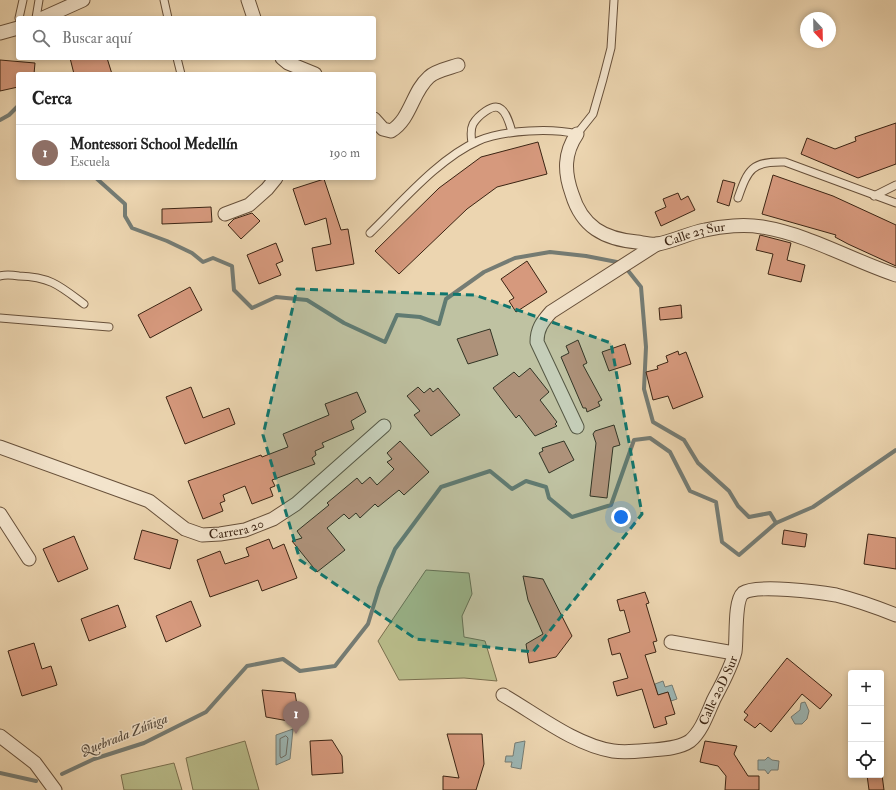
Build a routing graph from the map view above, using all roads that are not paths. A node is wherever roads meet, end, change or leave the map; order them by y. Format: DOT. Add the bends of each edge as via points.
graph roads {
  1 [pos="23,0"];
  2 [pos="39,0"];
  3 [pos="83,0"];
  4 [pos="164,0"];
  5 [pos="248,0"];
  6 [pos="614,0"];
  7 [pos="20,16"];
  8 [pos="36,16"];
  9 [pos="47,16"];
  10 [pos="168,16"];
  11 [pos="253,16"];
  12 [pos="16,25"];
  13 [pos="0,33"];
  14 [pos="178,60"];
  15 [pos="284,60"];
  16 [pos="458,65"];
  17 [pos="180,72"];
  18 [pos="310,72"];
  19 [pos="376,121"];
  20 [pos="512,132"];
  21 [pos="577,134"];
  22 [pos="472,143"];
  23 [pos="274,180"];
  24 [pos="896,185"];
  25 [pos="874,196"];
  26 [pos="738,198"];
  27 [pos="896,203"];
  28 [pos="225,214"];
  29 [pos="370,233"];
  30 [pos="657,244"];
  31 [pos="896,275"];
  32 [pos="0,276"];
  33 [pos="84,304"];
  34 [pos="0,318"];
  35 [pos="109,327"];
  36 [pos="384,426"];
  37 [pos="577,427"];
  38 [pos="0,447"];
  39 [pos="0,514"];
  40 [pos="29,559"];
  41 [pos="896,615"];
  42 [pos="672,642"];
  43 [pos="734,653"];
  44 [pos="503,695"];
  45 [pos="0,736"];
  46 [pos="55,790"];
  1 -- 7 [label="lane"];
  2 -- 8 [label="lane"];
  3 -- 9 [label="street"];
  4 -- 10 [label="lane"];
  5 -- 11 [label="street"];
  6 -- 21 [label="lane" via="611,48 603,79 593,114"];
  12 -- 13 [label="street"];
  14 -- 17 [label="lane"];
  15 -- 18 [label="street"];
  16 -- 19 [label="street" via="429,76 418,90 400,125 391,130 383,129"];
  20 -- 21 [label="lane" via="554,130"];
  20 -- 22 [label="lane"];
  20 -- 22 [label="lane" via="502,109 492,108 473,125"];
  21 -- 30 [label="street, Calle 23 Sur" via="569,145 566,165 569,187 579,213 587,223 605,235 625,241"];
  22 -- 29 [label="lane" via="423,181"];
  23 -- 28 [label="street" via="249,205"];
  24 -- 25 [label="lane"];
  25 -- 26 [label="lane" via="785,162 770,162 756,166 746,175"];
  25 -- 27 [label="lane"];
  30 -- 31 [label="street, Calle 23 Sur" via="705,230 760,226 823,245"];
  30 -- 37 [label="street" via="552,312 537,331 537,342"];
  32 -- 33 [label="lane" via="32,276 47,279 58,284"];
  34 -- 35 [label="lane"];
  36 -- 38 [label="street, Carrera 20" via="296,504 273,519 245,530 202,535 185,529 149,501"];
  39 -- 40 [label="street"];
  41 -- 43 [label="street, Calle 20D Sur" via="869,604 835,595 754,588 742,594 737,604"];
  42 -- 43 [label="street"];
  43 -- 44 [label="street, Calle 20D Sur" via="699,731 690,741 678,746 614,751 593,746 572,737"];
  45 -- 46 [label="street" via="35,763"];
}
